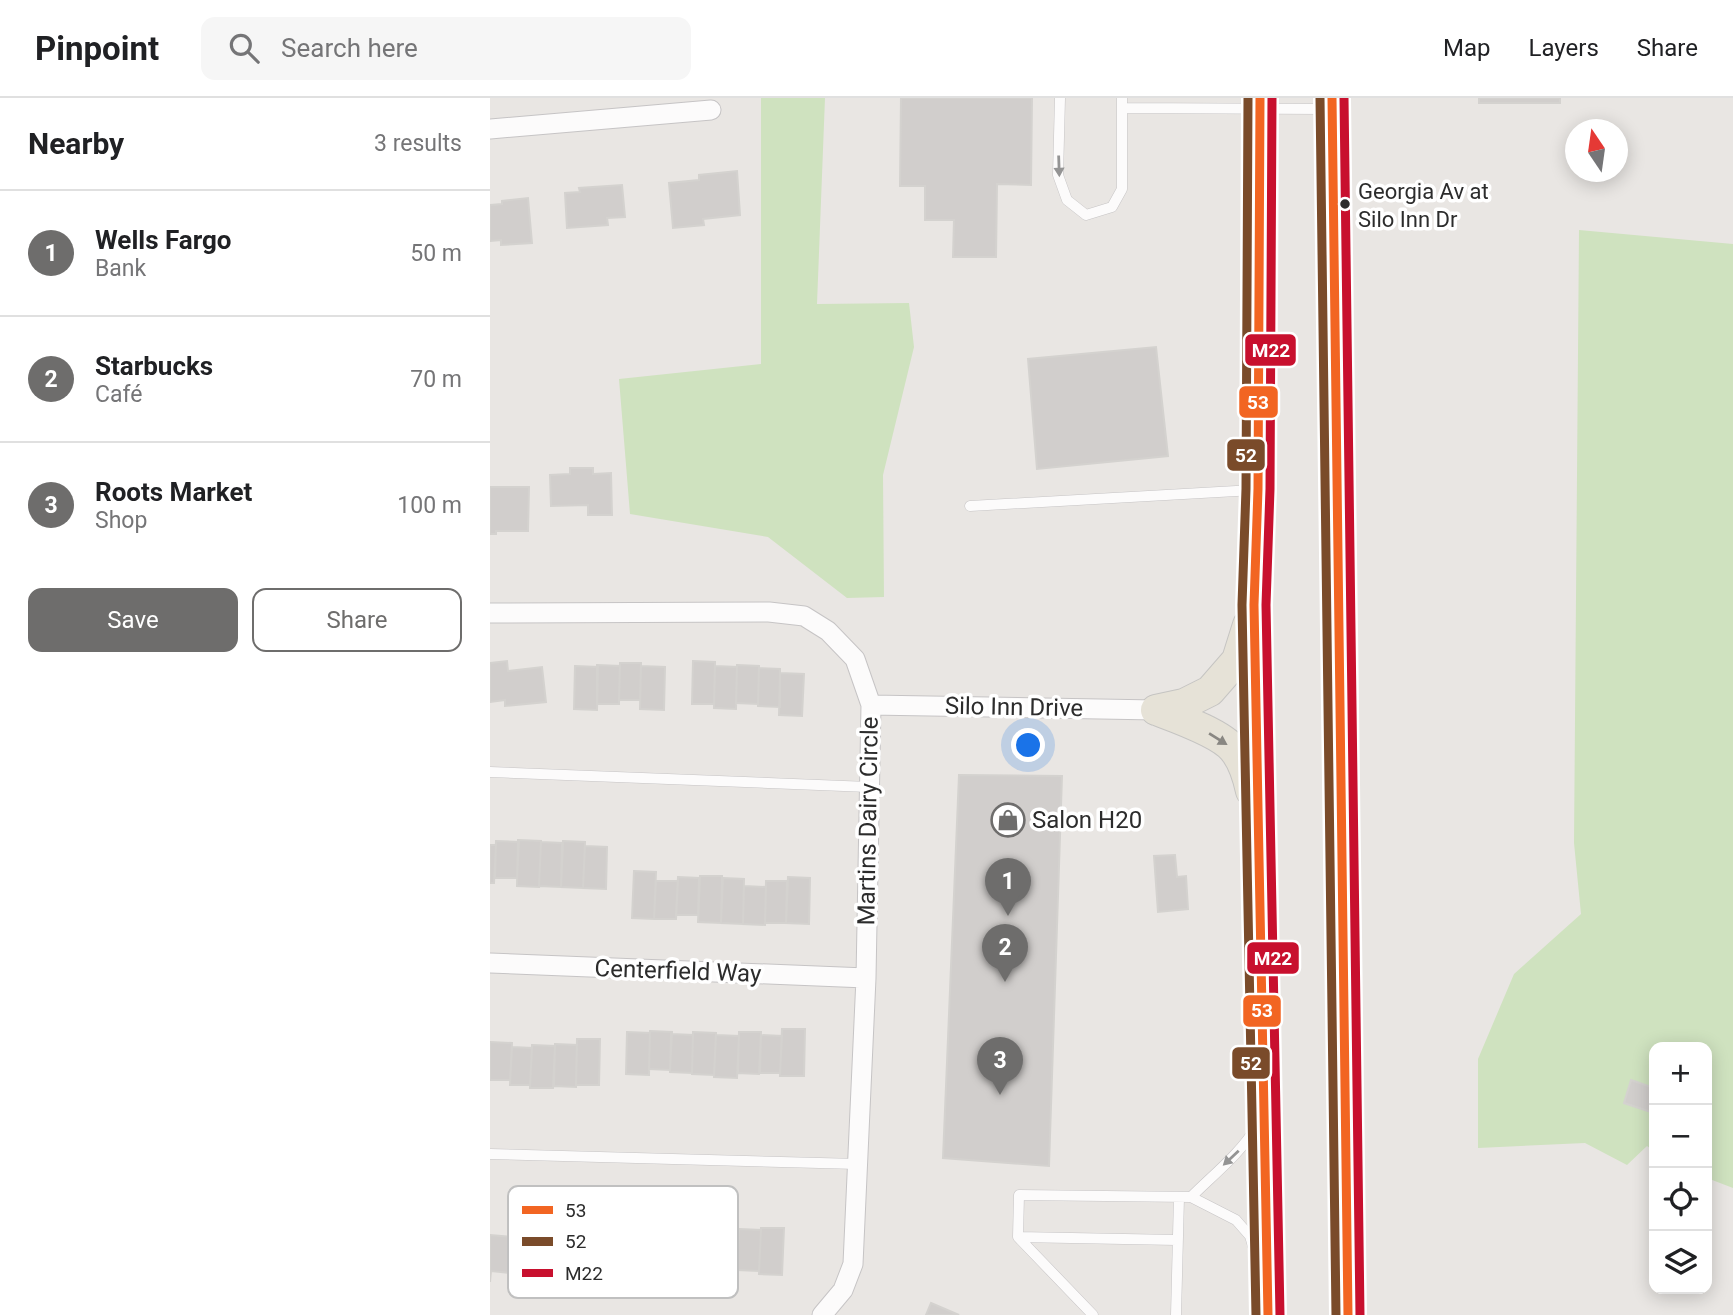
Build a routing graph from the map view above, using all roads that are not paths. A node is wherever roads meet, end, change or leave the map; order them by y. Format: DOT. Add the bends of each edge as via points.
graph roads {
  1 [pos="1060,98"];
  2 [pos="1122,103"];
  3 [pos="1259,103"];
  4 [pos="1332,103"];
  5 [pos="711,110"];
  6 [pos="490,130"];
  7 [pos="1258,489"];
  8 [pos="970,506"];
  9 [pos="1254,605"];
  10 [pos="490,612"];
  11 [pos="871,705"];
  12 [pos="1156,710"];
  13 [pos="490,772"];
  14 [pos="869,787"];
  15 [pos="1258,826"];
  16 [pos="490,963"];
  17 [pos="866,978"];
  18 [pos="1265,1112"];
  19 [pos="490,1154"];
  20 [pos="858,1164"];
  21 [pos="1179,1197"];
  22 [pos="1191,1197"];
  23 [pos="1018,1237"];
  24 [pos="1177,1240"];
  25 [pos="1268,1302"];
  26 [pos="822,1315"];
  27 [pos="1093,1315"];
  28 [pos="1176,1315"];
  29 [pos="1348,1315"];
  1 -- 2 [label="lane, one-way" via="1058,175 1067,200 1086,215 1112,207 1122,189"];
  2 -- 3 [label="lane"];
  3 -- 4 [label="lane"];
  3 -- 7 [label="main road"];
  4 -- 29 [label="main road"];
  5 -- 6 [label="street"];
  7 -- 8 [label="lane"];
  7 -- 9 [label="main road"];
  9 -- 12 [label="main road" via="1237,660 1210,691 1184,704"];
  9 -- 15 [label="main road"];
  10 -- 11 [label="street, Martins Dairy Circle" via="769,612 804,616 828,631 855,659"];
  11 -- 12 [label="street, Silo Inn Drive"];
  11 -- 14 [label="street, Martins Dairy Circle"];
  12 -- 15 [label="main road, one-way" via="1191,723 1234,749 1248,778"];
  13 -- 14 [label="lane"];
  14 -- 17 [label="street, Martins Dairy Circle"];
  15 -- 18 [label="main road"];
  16 -- 17 [label="street, Centerfield Way"];
  17 -- 20 [label="street, Martins Dairy Circle"];
  18 -- 22 [label="lane, one-way" via="1247,1142"];
  18 -- 25 [label="main road"];
  19 -- 20 [label="lane"];
  20 -- 26 [label="street, Martins Dairy Circle" via="853,1264 843,1290"];
  21 -- 22 [label="lane"];
  21 -- 23 [label="lane" via="1019,1195"];
  21 -- 24 [label="lane"];
  22 -- 25 [label="lane" via="1236,1220 1250,1236"];
  23 -- 24 [label="lane"];
  23 -- 27 [label="lane"];
  24 -- 28 [label="lane"];
}
